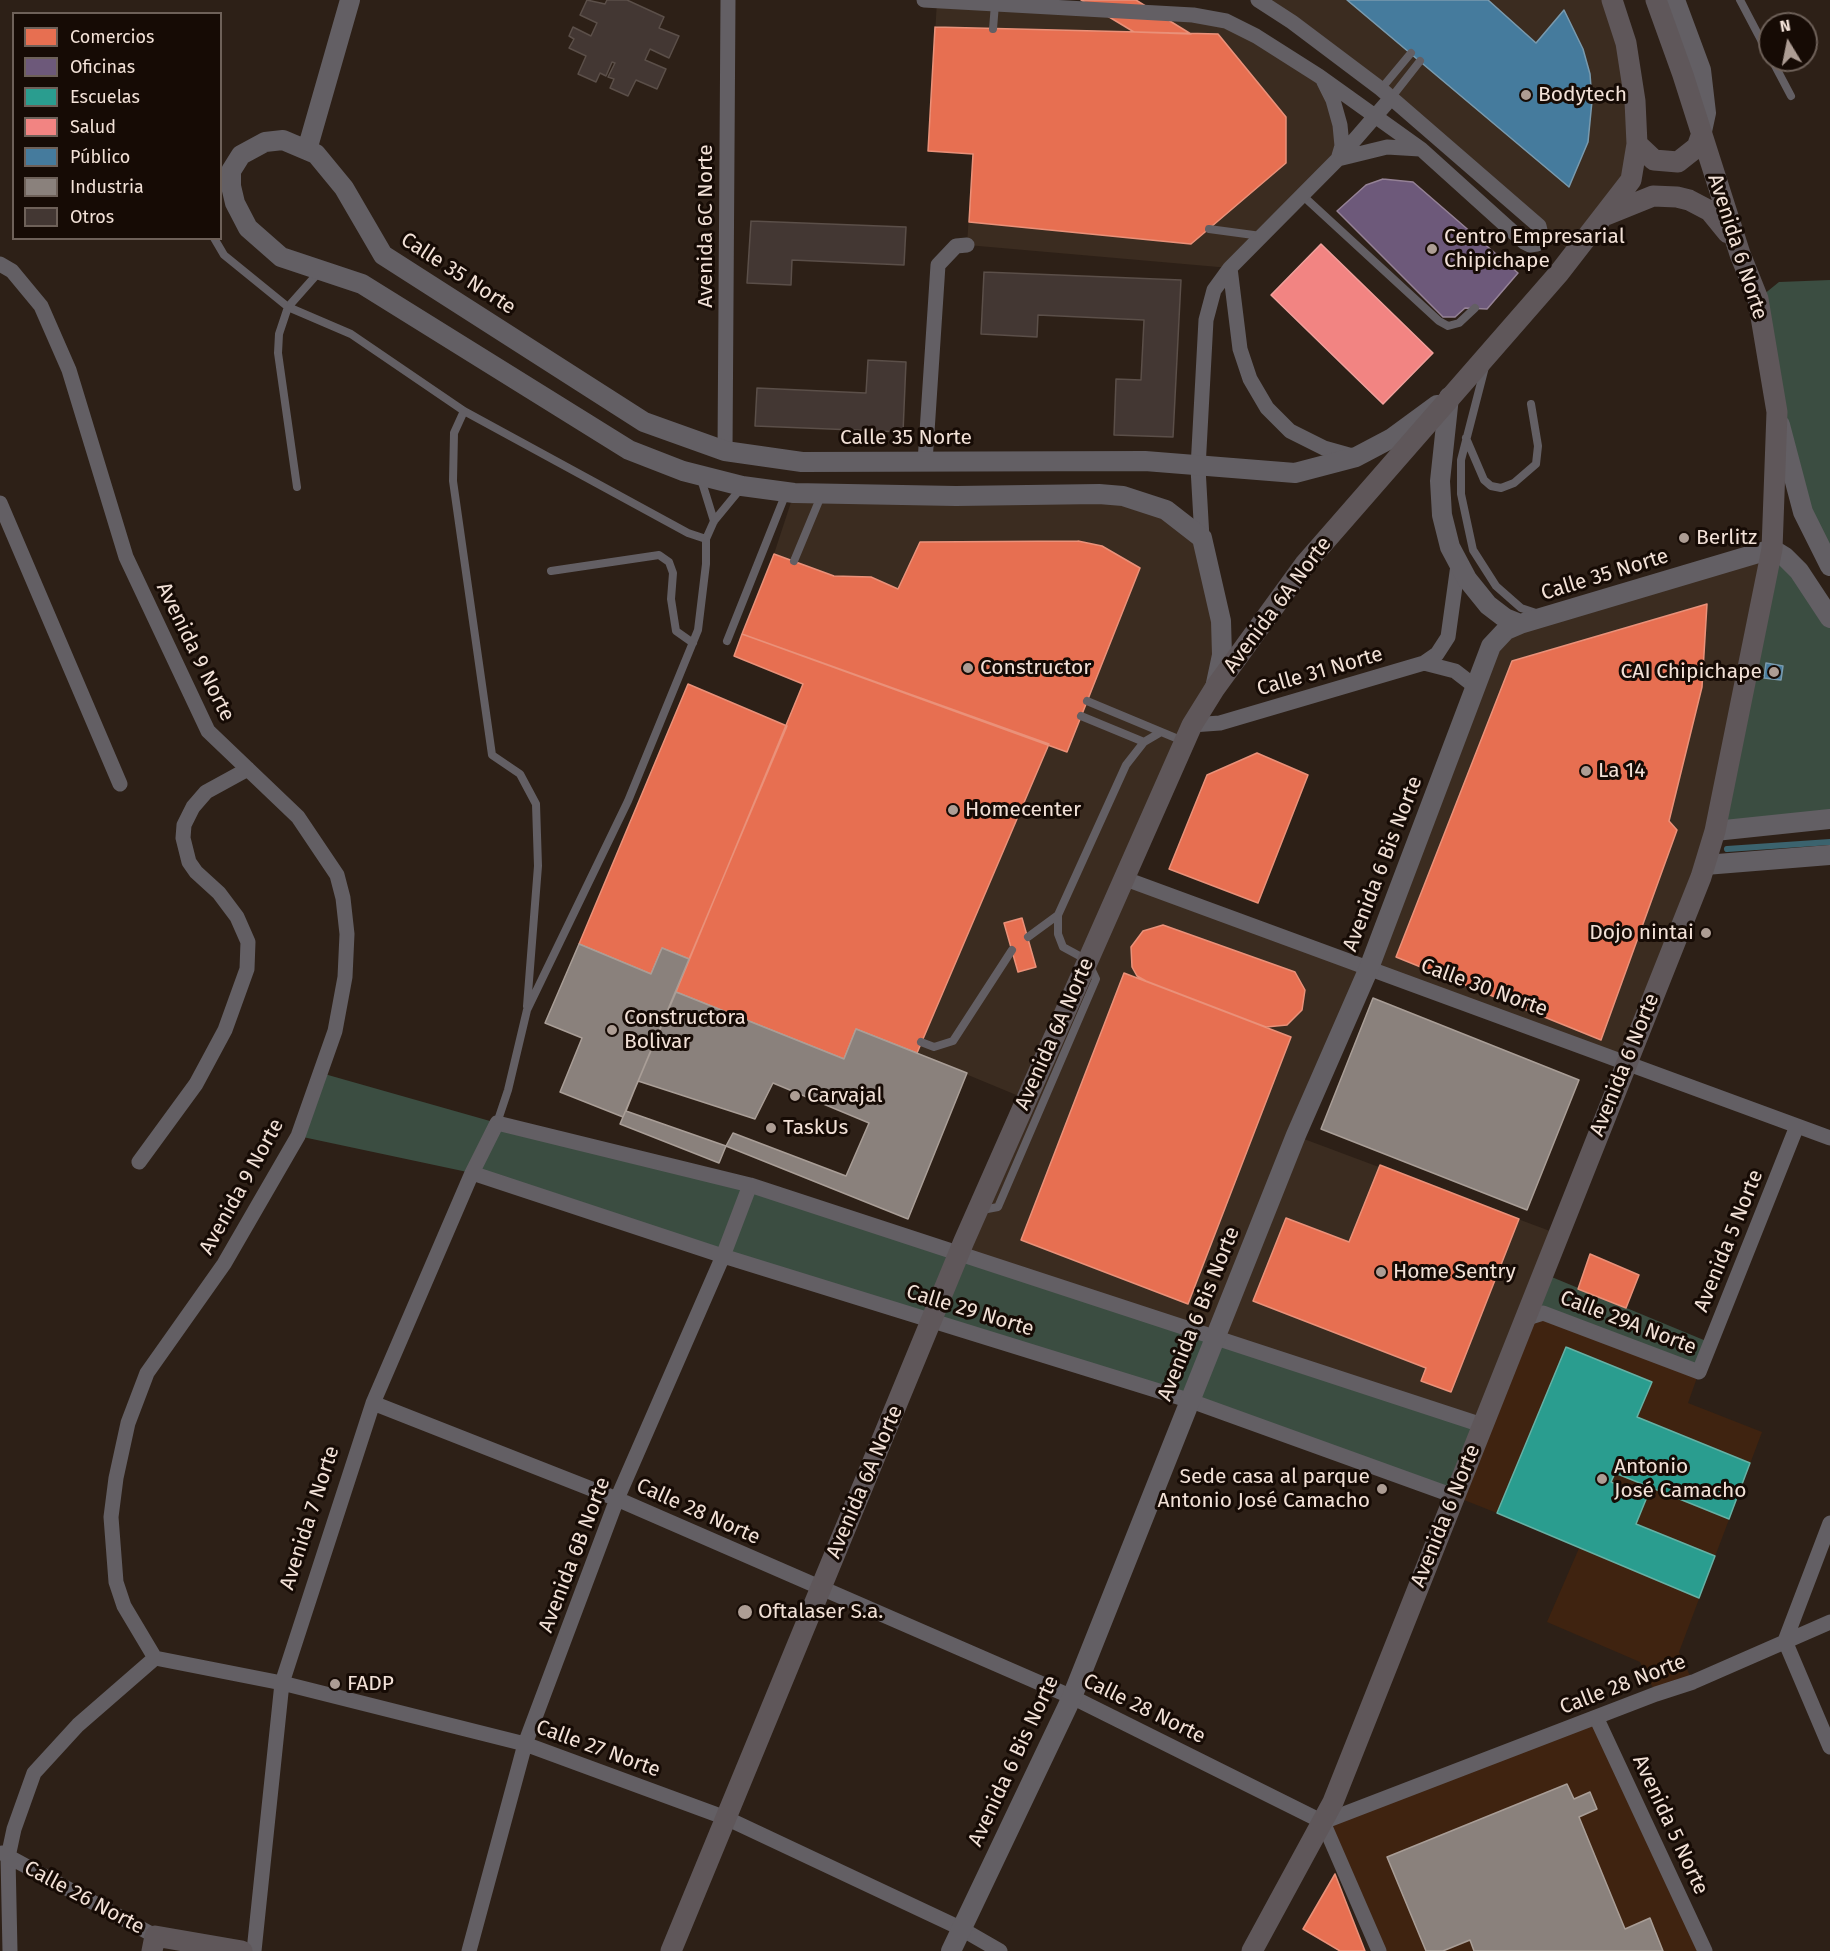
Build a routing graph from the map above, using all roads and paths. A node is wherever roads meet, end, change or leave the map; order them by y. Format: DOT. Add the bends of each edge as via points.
graph roads {
  1 [pos="350,0"];
  2 [pos="728,0"];
  3 [pos="924,0"];
  4 [pos="1612,0"];
  5 [pos="1656,0"];
  6 [pos="1675,0"];
  7 [pos="1740,0"];
  8 [pos="1265,2"];
  9 [pos="995,4"];
  10 [pos="993,29"];
  11 [pos="1758,34"];
  12 [pos="1411,54"];
  13 [pos="1420,61"];
  14 [pos="1778,72"];
  15 [pos="1319,76"];
  16 [pos="1386,94"];
  17 [pos="1791,96"];
  18 [pos="1375,116"];
  19 [pos="1701,136"];
  20 [pos="1637,144"];
  21 [pos="1420,149"];
  22 [pos="308,150"];
  23 [pos="1338,159"];
  24 [pos="1302,195"];
  25 [pos="1604,216"];
  26 [pos="1209,229"];
  27 [pos="1262,236"];
  28 [pos="215,240"];
  29 [pos="967,245"];
  30 [pos="1740,254"];
  31 [pos="6,267"];
  32 [pos="1230,268"];
  33 [pos="320,271"];
  34 [pos="288,307"];
  35 [pos="1475,308"];
  36 [pos="1488,357"];
  37 [pos="1449,397"];
  38 [pos="1531,404"];
  39 [pos="464,411"];
  40 [pos="1777,412"];
  41 [pos="1466,438"];
  42 [pos="725,451"];
  43 [pos="1356,457"];
  44 [pos="925,462"];
  45 [pos="1198,468"];
  46 [pos="701,476"];
  47 [pos="742,486"];
  48 [pos="297,487"];
  49 [pos="786,492"];
  50 [pos="822,494"];
  51 [pos="0,503"];
  52 [pos="714,521"];
  53 [pos="1202,538"];
  54 [pos="706,539"];
  55 [pos="1772,549"];
  56 [pos="794,561"];
  57 [pos="1458,565"];
  58 [pos="1830,566"];
  59 [pos="551,571"];
  60 [pos="1548,617"];
  61 [pos="1830,618"];
  62 [pos="1520,624"];
  63 [pos="727,641"];
  64 [pos="693,643"];
  65 [pos="1424,663"];
  66 [pos="1215,688"];
  67 [pos="1477,688"];
  68 [pos="1087,701"];
  69 [pos="1081,716"];
  70 [pos="1161,732"];
  71 [pos="1188,733"];
  72 [pos="1144,742"];
  73 [pos="248,769"];
  74 [pos="120,784"];
  75 [pos="1830,819"];
  76 [pos="1715,831"];
  77 [pos="1830,855"];
  78 [pos="1705,865"];
  79 [pos="1123,878"];
  80 [pos="1058,915"];
  81 [pos="1028,937"];
  82 [pos="1012,950"];
  83 [pos="1087,960"];
  84 [pos="1369,968"];
  85 [pos="527,1010"];
  86 [pos="921,1042"];
  87 [pos="1626,1063"];
  88 [pos="497,1123"];
  89 [pos="1797,1126"];
  90 [pos="1830,1138"];
  91 [pos="139,1162"];
  92 [pos="472,1173"];
  93 [pos="750,1185"];
  94 [pos="959,1253"];
  95 [pos="723,1256"];
  96 [pos="1533,1316"];
  97 [pos="932,1321"];
  98 [pos="1216,1338"];
  99 [pos="1699,1372"];
  100 [pos="1191,1401"];
  101 [pos="373,1403"];
  102 [pos="1482,1425"];
  103 [pos="1454,1496"];
  104 [pos="617,1499"];
  105 [pos="1830,1523"];
  106 [pos="821,1589"];
  107 [pos="1830,1622"];
  108 [pos="1785,1641"];
  109 [pos="155,1658"];
  110 [pos="282,1683"];
  111 [pos="1072,1697"];
  112 [pos="1596,1717"];
  113 [pos="525,1744"];
  114 [pos="1830,1747"];
  115 [pos="726,1818"];
  116 [pos="1323,1822"];
  117 [pos="4,1854"];
  118 [pos="960,1928"];
  119 [pos="153,1944"];
  120 [pos="10,1951"];
  121 [pos="242,1951"];
  122 [pos="254,1951"];
  123 [pos="470,1951"];
  124 [pos="671,1951"];
  125 [pos="951,1951"];
  126 [pos="1000,1951"];
  127 [pos="1252,1951"];
  128 [pos="1379,1951"];
  129 [pos="1706,1951"];
  1 -- 22 [label="street"];
  2 -- 42 [label="street, Avenida 6C Norte"];
  3 -- 9 [label="street"];
  4 -- 20 [label="main road" via="1629,55"];
  5 -- 19 [label="main road, Avenida 6 Norte"];
  6 -- 19 [label="street, Avenida 6 Norte" via="1701,70 1706,113"];
  7 -- 11 [label="lane"];
  8 -- 16 [label="street"];
  9 -- 10 [label="lane"];
  9 -- 15 [label="street" via="1193,15 1226,21"];
  12 -- 16 [label="lane"];
  13 -- 16 [label="lane"];
  14 -- 17 [label="lane"];
  15 -- 18 [label="street"];
  15 -- 23 [label="street" via="1333,100 1340,125 1342,146"];
  16 -- 18 [label="street"];
  16 -- 21 [label="street" via="1539,226 1542,239 1537,244 1524,242"];
  18 -- 21 [label="street"];
  18 -- 23 [label="street"];
  19 -- 20 [label="main road" via="1697,147 1678,162 1654,160"];
  19 -- 30 [label="main road, Avenida 6 Norte"];
  20 -- 25 [label="main road" via="1630,180"];
  21 -- 23 [label="street" via="1387,147"];
  22 -- 33 [label="street, Calle 35 Norte" via="283,140 253,147 241,155 231,171 231,186 235,202 256,236 281,257"];
  22 -- 42 [label="street, Calle 35 Norte" via="316,154 344,188 383,255 644,422"];
  23 -- 24 [label="street"];
  24 -- 27 [label="street"];
  24 -- 35 [label="lane" via="1439,321 1448,326 1459,323"];
  25 -- 30 [label="main road" via="1653,196 1689,200 1719,220"];
  25 -- 36 [label="main road, Avenida 6A Norte"];
  26 -- 27 [label="lane"];
  27 -- 32 [label="street"];
  28 -- 34 [label="lane" via="224,255"];
  29 -- 44 [label="street" via="956,246 938,265"];
  30 -- 40 [label="main road, Avenida 6 Norte" via="1758,299"];
  31 -- 73 [label="street, Avenida 9 Norte" via="41,306 69,370 126,557 172,660 207,731"];
  32 -- 43 [label="street" via="1240,349 1250,379 1267,408 1290,430 1324,448"];
  32 -- 45 [label="street" via="1208,305"];
  33 -- 34 [label="lane"];
  33 -- 46 [label="street, Calle 35 Norte" via="362,284 629,450"];
  34 -- 39 [label="lane" via="351,334"];
  34 -- 48 [label="lane" via="279,334 278,353"];
  36 -- 37 [label="main road, Avenida 6A Norte"];
  36 -- 41 [label="lane"];
  37 -- 43 [label="street, Calle 35 Norte" via="1392,438"];
  37 -- 57 [label="street" via="1440,495 1445,531"];
  37 -- 66 [label="main road, Avenida 6A Norte" via="1305,564"];
  38 -- 41 [label="lane" via="1538,446 1536,464 1514,483 1501,488 1484,480"];
  39 -- 54 [label="lane"];
  39 -- 85 [label="lane" via="454,433 453,481 492,755 520,774 536,804 538,866"];
  40 -- 55 [label="main road, Avenida 6 Norte"];
  40 -- 58 [label="street" via="1803,512"];
  41 -- 60 [label="lane" via="1461,460 1461,494 1473,550 1496,586 1521,608"];
  42 -- 44 [label="street, Calle 35 Norte" via="802,462"];
  43 -- 45 [label="street, Calle 35 Norte" via="1295,473"];
  44 -- 45 [label="street, Calle 35 Norte" via="1145,461"];
  45 -- 53 [label="street"];
  46 -- 47 [label="street, Calle 35 Norte"];
  46 -- 52 [label="lane"];
  47 -- 49 [label="street, Calle 35 Norte"];
  47 -- 52 [label="lane"];
  49 -- 50 [label="street, Calle 35 Norte"];
  49 -- 63 [label="lane"];
  50 -- 53 [label="street, Calle 35 Norte" via="1124,496 1166,510"];
  50 -- 56 [label="lane"];
  51 -- 74 [label="street"];
  52 -- 54 [label="lane"];
  53 -- 66 [label="street" via="1221,621 1222,655"];
  54 -- 64 [label="lane" via="698,630"];
  55 -- 60 [label="street, Calle 35 Norte"];
  55 -- 61 [label="street" via="1799,571"];
  55 -- 76 [label="main road, Avenida 6 Norte"];
  57 -- 62 [label="street" via="1488,605"];
  57 -- 65 [label="street" via="1448,637 1437,654"];
  59 -- 64 [label="lane" via="659,555 669,562 673,573 671,599 676,631"];
  60 -- 62 [label="street, Calle 35 Norte"];
  62 -- 67 [label="street, Avenida 6 Bis Norte" via="1506,630 1491,646"];
  64 -- 85 [label="lane" via="628,801"];
  65 -- 67 [label="street" via="1455,671"];
  65 -- 71 [label="street, Calle 31 Norte"];
  66 -- 71 [label="main road, Avenida 6A Norte"];
  67 -- 84 [label="street, Avenida 6 Bis Norte"];
  68 -- 70 [label="lane"];
  69 -- 72 [label="lane"];
  70 -- 71 [label="lane"];
  70 -- 72 [label="lane"];
  71 -- 79 [label="main road, Avenida 6A Norte"];
  72 -- 80 [label="lane" via="1120,776"];
  73 -- 91 [label="street" via="206,792 184,825 183,838 189,862 237,917 248,942 247,969 225,1030 196,1084"];
  73 -- 109 [label="street, Avenida 9 Norte" via="298,817 337,875 347,934 345,977 335,1031 298,1136 225,1264 147,1373 128,1423 111,1517 116,1582 124,1606"];
  75 -- 76 [label="street"];
  76 -- 78 [label="main road, Avenida 6 Norte"];
  77 -- 78 [label="street"];
  78 -- 87 [label="main road, Avenida 6 Norte"];
  79 -- 83 [label="main road, Avenida 6A Norte"];
  79 -- 84 [label="street, Calle 30 Norte"];
  80 -- 81 [label="lane"];
  80 -- 83 [label="lane" via="1063,947"];
  82 -- 86 [label="lane" via="953,1041 934,1047"];
  83 -- 94 [label="main road, Avenida 6A Norte"];
  84 -- 87 [label="street, Calle 30 Norte"];
  84 -- 98 [label="street, Avenida 6 Bis Norte" via="1296,1135"];
  85 -- 88 [label="lane"];
  87 -- 89 [label="street, Calle 30 Norte"];
  87 -- 96 [label="main road, Avenida 6 Norte" via="1535,1292"];
  88 -- 92 [label="street, Avenida 7 Norte"];
  88 -- 93 [label="street"];
  89 -- 90 [label="street, Calle 30 Norte"];
  89 -- 99 [label="street, Avenida 5 Norte"];
  92 -- 95 [label="street, Calle 29 Norte"];
  92 -- 101 [label="street, Avenida 7 Norte"];
  93 -- 94 [label="street"];
  93 -- 95 [label="street, Avenida 6B Norte"];
  94 -- 97 [label="main road, Avenida 6A Norte"];
  94 -- 98 [label="street"];
  95 -- 97 [label="street, Calle 29 Norte"];
  95 -- 104 [label="street, Avenida 6B Norte"];
  96 -- 99 [label="street, Calle 29A Norte"];
  96 -- 102 [label="main road, Avenida 6 Norte"];
  97 -- 100 [label="street, Calle 29 Norte"];
  97 -- 106 [label="main road, Avenida 6A Norte"];
  98 -- 100 [label="street, Avenida 6 Bis Norte"];
  98 -- 102 [label="street"];
  100 -- 103 [label="street, Calle 29 Norte"];
  100 -- 111 [label="street, Avenida 6 Bis Norte"];
  101 -- 104 [label="street, Calle 28 Norte"];
  101 -- 110 [label="street, Avenida 7 Norte"];
  102 -- 103 [label="main road, Avenida 6 Norte"];
  103 -- 116 [label="main road, Avenida 6 Norte"];
  104 -- 106 [label="street, Calle 28 Norte"];
  104 -- 113 [label="street, Avenida 6B Norte"];
  105 -- 108 [label="street"];
  106 -- 111 [label="street, Calle 28 Norte"];
  106 -- 115 [label="main road, Avenida 6A Norte"];
  107 -- 108 [label="street, Calle 28 Norte"];
  108 -- 112 [label="street, Calle 28 Norte" via="1694,1682"];
  108 -- 114 [label="street"];
  109 -- 110 [label="street, Calle 27 Norte"];
  109 -- 117 [label="street" via="78,1725 34,1773"];
  110 -- 113 [label="street, Calle 27 Norte"];
  110 -- 122 [label="street, Avenida 7 Norte"];
  111 -- 116 [label="street, Calle 28 Norte"];
  111 -- 118 [label="street, Avenida 6 Bis Norte"];
  112 -- 116 [label="street, Calle 28 Norte"];
  112 -- 129 [label="street, Avenida 5 Norte"];
  113 -- 115 [label="street, Calle 27 Norte"];
  113 -- 123 [label="street, Avenida 6B Norte"];
  115 -- 118 [label="street, Calle 27 Norte"];
  115 -- 124 [label="main road, Avenida 6A Norte"];
  116 -- 127 [label="main road, Avenida 6 Norte"];
  116 -- 128 [label="street"];
  117 -- 119 [label="street, Calle 26 Norte"];
  117 -- 120 [label="street"];
  118 -- 125 [label="street, Avenida 6 Bis Norte"];
  118 -- 126 [label="street, Calle 27 Norte"];
  119 -- 121 [label="main road, Calle 26 Norte"];
}
